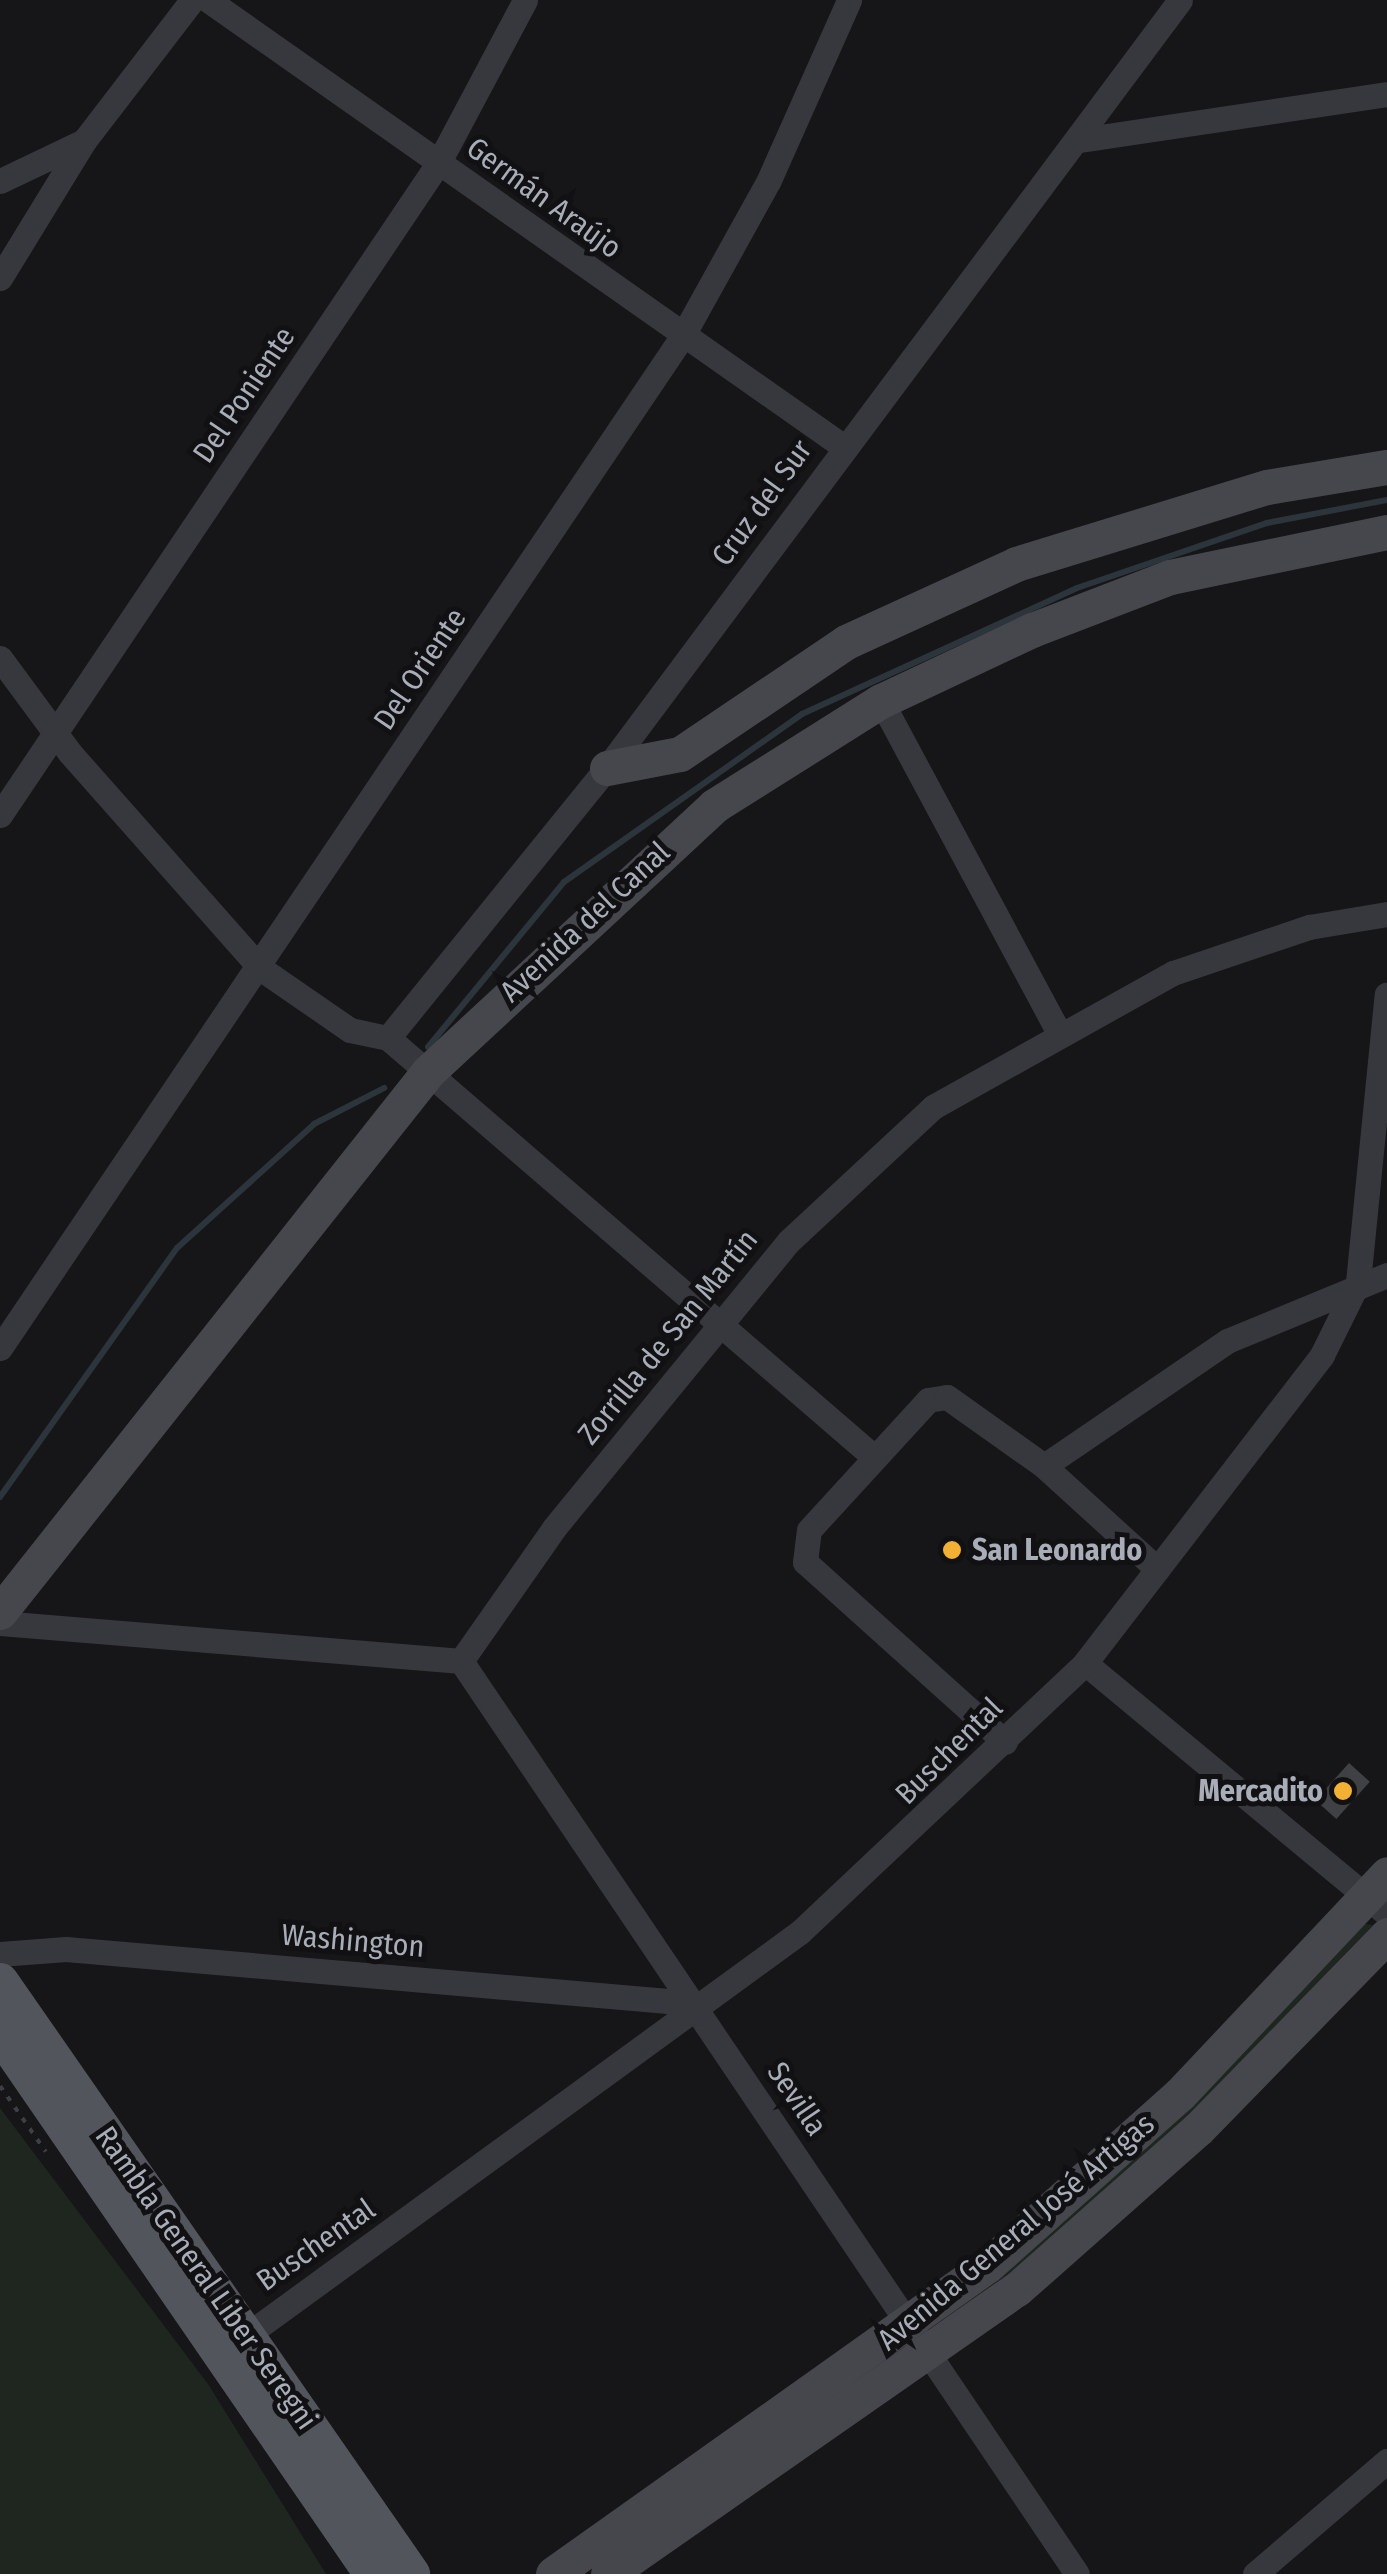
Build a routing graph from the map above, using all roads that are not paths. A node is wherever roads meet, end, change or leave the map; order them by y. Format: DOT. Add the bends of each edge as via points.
graph roads {
  1 [pos="192,0"];
  2 [pos="208,0"];
  3 [pos="525,0"];
  4 [pos="849,0"];
  5 [pos="1180,0"];
  6 [pos="1387,94"];
  7 [pos="1080,140"];
  8 [pos="84,141"];
  9 [pos="439,162"];
  10 [pos="0,180"];
  11 [pos="0,278"];
  12 [pos="682,336"];
  13 [pos="844,447"];
  14 [pos="1387,467"];
  15 [pos="1387,532"];
  16 [pos="0,658"];
  17 [pos="881,701"];
  18 [pos="56,732"];
  19 [pos="607,768"];
  20 [pos="0,815"];
  21 [pos="1387,914"];
  22 [pos="260,968"];
  23 [pos="1387,994"];
  24 [pos="1058,1033"];
  25 [pos="388,1038"];
  26 [pos="428,1072"];
  27 [pos="1387,1274"];
  28 [pos="1358,1282"];
  29 [pos="722,1321"];
  30 [pos="0,1348"];
  31 [pos="874,1457"];
  32 [pos="1044,1466"];
  33 [pos="1157,1569"];
  34 [pos="0,1612"];
  35 [pos="0,1623"];
  36 [pos="460,1661"];
  37 [pos="1085,1663"];
  38 [pos="1005,1742"];
  39 [pos="1380,1896"];
  40 [pos="1387,1936"];
  41 [pos="0,1954"];
  42 [pos="0,1982"];
  43 [pos="700,2012"];
  44 [pos="0,2032"];
  45 [pos="246,2334"];
  46 [pos="919,2342"];
  47 [pos="1387,2461"];
  48 [pos="606,2563"];
  49 [pos="372,2574"];
  50 [pos="411,2574"];
  51 [pos="552,2574"];
  52 [pos="1077,2574"];
  53 [pos="1255,2574"];
  1 -- 8 [label="street"];
  2 -- 9 [label="street, Germán Araújo"];
  3 -- 9 [label="street, Del Poniente"];
  4 -- 12 [label="street, Del Oriente" via="769,180"];
  5 -- 7 [label="street, Cruz del Sur"];
  6 -- 7 [label="street"];
  7 -- 13 [label="street, Cruz del Sur"];
  8 -- 10 [label="street"];
  8 -- 11 [label="street"];
  9 -- 12 [label="street, Germán Araújo"];
  9 -- 18 [label="street, Del Poniente"];
  12 -- 13 [label="street, Germán Araújo"];
  12 -- 22 [label="street, Del Oriente"];
  13 -- 19 [label="street, Cruz del Sur"];
  14 -- 19 [label="street" via="1249,492 1016,564 846,642 680,754"];
  15 -- 17 [label="street, Avenida del Canal" via="1170,577"];
  16 -- 18 [label="street"];
  17 -- 24 [label="street"];
  17 -- 26 [label="street, Avenida del Canal" via="699,818"];
  18 -- 20 [label="street, Del Poniente"];
  18 -- 22 [label="street"];
  19 -- 25 [label="street, Cruz del Sur"];
  21 -- 24 [label="street, Zorrilla de San Martín" via="1309,927 1173,973"];
  22 -- 25 [label="street" via="350,1030"];
  22 -- 30 [label="street, Del Oriente"];
  23 -- 28 [label="street, Buschental"];
  24 -- 29 [label="street, Zorrilla de San Martín" via="934,1108 866,1164"];
  25 -- 26 [label="street"];
  26 -- 29 [label="street"];
  26 -- 34 [label="street, Avenida del Canal"];
  27 -- 28 [label="street"];
  28 -- 32 [label="street" via="1227,1342"];
  28 -- 33 [label="street, Buschental" via="1322,1355"];
  29 -- 31 [label="street"];
  29 -- 36 [label="street, Zorrilla de San Martín" via="554,1528"];
  31 -- 32 [label="street" via="928,1400 948,1398"];
  31 -- 38 [label="street" via="809,1530 806,1562"];
  32 -- 33 [label="street"];
  33 -- 37 [label="street, Buschental"];
  35 -- 36 [label="street"];
  36 -- 43 [label="street, Sevilla"];
  37 -- 38 [label="street, Buschental"];
  37 -- 39 [label="street"];
  38 -- 43 [label="street, Buschental" via="898,1847"];
  39 -- 46 [label="street, Avenida General José Artigas"];
  40 -- 46 [label="street, Avenida General José Artigas" via="1198,2129"];
  41 -- 43 [label="street, Washington" via="66,1949 668,2001"];
  42 -- 45 [label="main road, Rambla General Liber Seregni"];
  43 -- 45 [label="street, Buschental"];
  43 -- 46 [label="street, Sevilla"];
  44 -- 49 [label="main road, Rambla General Liber Seregni"];
  45 -- 50 [label="main road, Rambla General Liber Seregni"];
  46 -- 48 [label="street, Avenida General José Artigas"];
  46 -- 52 [label="street, Sevilla"];
  47 -- 53 [label="street"];
  48 -- 51 [label="street, Avenida General José Artigas"];
}
